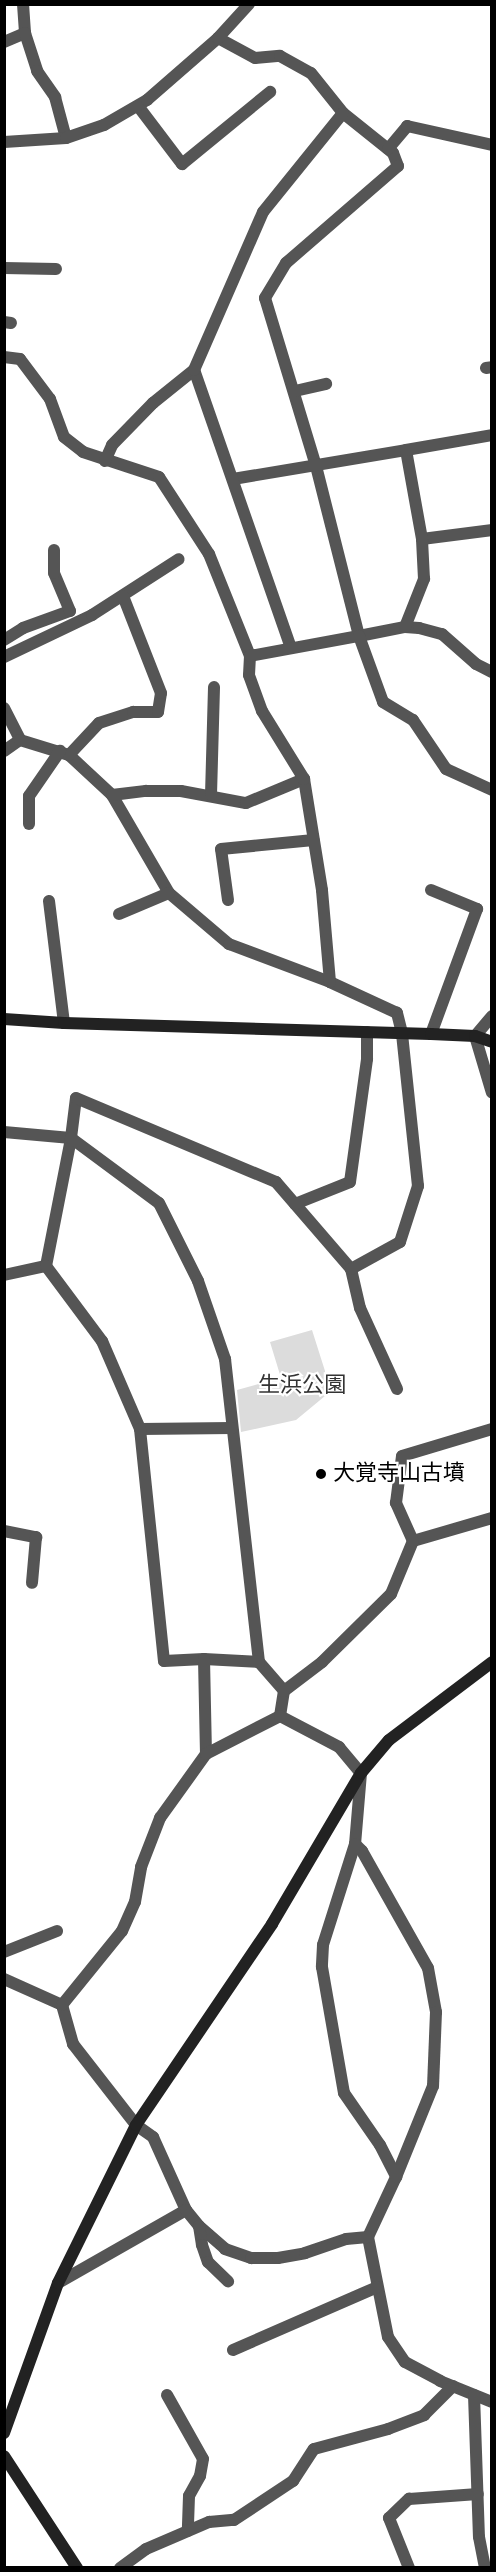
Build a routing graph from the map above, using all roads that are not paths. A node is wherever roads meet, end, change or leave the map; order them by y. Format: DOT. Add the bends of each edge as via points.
graph roads {
  1 [pos="23,4"];
  2 [pos="249,4"];
  3 [pos="25,33"];
  4 [pos="218,38"];
  5 [pos="4,42"];
  6 [pos="270,92"];
  7 [pos="138,106"];
  8 [pos="343,113"];
  9 [pos="66,138"];
  10 [pos="4,142"];
  11 [pos="492,145"];
  12 [pos="388,149"];
  13 [pos="4,268"];
  14 [pos="56,269"];
  15 [pos="4,357"];
  16 [pos="194,370"];
  17 [pos="326,384"];
  18 [pos="295,391"];
  19 [pos="492,435"];
  20 [pos="406,450"];
  21 [pos="105,461"];
  22 [pos="316,466"];
  23 [pos="233,479"];
  24 [pos="492,530"];
  25 [pos="422,539"];
  26 [pos="54,550"];
  27 [pos="179,559"];
  28 [pos="123,596"];
  29 [pos="405,627"];
  30 [pos="359,636"];
  31 [pos="4,640"];
  32 [pos="291,648"];
  33 [pos="4,657"];
  34 [pos="250,657"];
  35 [pos="492,672"];
  36 [pos="214,687"];
  37 [pos="4,708"];
  38 [pos="20,740"];
  39 [pos="4,751"];
  40 [pos="65,753"];
  41 [pos="304,779"];
  42 [pos="492,789"];
  43 [pos="112,795"];
  44 [pos="211,795"];
  45 [pos="29,824"];
  46 [pos="314,840"];
  47 [pos="430,890"];
  48 [pos="169,893"];
  49 [pos="228,900"];
  50 [pos="49,901"];
  51 [pos="119,914"];
  52 [pos="330,982"];
  53 [pos="492,1016"];
  54 [pos="4,1019"];
  55 [pos="64,1023"];
  56 [pos="367,1032"];
  57 [pos="402,1033"];
  58 [pos="431,1034"];
  59 [pos="476,1036"];
  60 [pos="492,1042"];
  61 [pos="492,1093"];
  62 [pos="4,1132"];
  63 [pos="71,1138"];
  64 [pos="296,1204"];
  65 [pos="46,1266"];
  66 [pos="351,1269"];
  67 [pos="4,1275"];
  68 [pos="397,1389"];
  69 [pos="232,1428"];
  70 [pos="140,1429"];
  71 [pos="492,1429"];
  72 [pos="492,1518"];
  73 [pos="4,1531"];
  74 [pos="413,1541"];
  75 [pos="32,1583"];
  76 [pos="204,1659"];
  77 [pos="259,1662"];
  78 [pos="492,1662"];
  79 [pos="284,1691"];
  80 [pos="280,1716"];
  81 [pos="206,1754"];
  82 [pos="361,1773"];
  83 [pos="355,1844"];
  84 [pos="57,1931"];
  85 [pos="4,1952"];
  86 [pos="4,1979"];
  87 [pos="62,2005"];
  88 [pos="136,2125"];
  89 [pos="396,2177"];
  90 [pos="186,2210"];
  91 [pos="199,2226"];
  92 [pos="368,2237"];
  93 [pos="228,2281"];
  94 [pos="58,2283"];
  95 [pos="377,2287"];
  96 [pos="233,2350"];
  97 [pos="453,2386"];
  98 [pos="167,2395"];
  99 [pos="474,2395"];
  100 [pos="492,2402"];
  101 [pos="4,2433"];
  102 [pos="4,2456"];
  103 [pos="478,2494"];
  104 [pos="188,2530"];
  105 [pos="77,2568"];
  106 [pos="120,2568"];
  107 [pos="409,2568"];
  108 [pos="485,2568"];
  1 -- 3 [label="street"];
  2 -- 4 [label="street"];
  3 -- 5 [label="street"];
  3 -- 9 [label="street" via="37,71 55,97"];
  4 -- 7 [label="street"];
  4 -- 8 [label="street" via="255,58 280,56 311,73"];
  6 -- 7 [label="street" via="182,164"];
  7 -- 9 [label="street" via="104,125"];
  8 -- 12 [label="street"];
  8 -- 16 [label="street" via="263,212"];
  9 -- 10 [label="street"];
  11 -- 12 [label="street" via="407,126"];
  12 -- 18 [label="street" via="398,166 286,263 265,298"];
  13 -- 14 [label="street"];
  15 -- 21 [label="street" via="20,359 28,369 50,399 64,437 83,452"];
  16 -- 21 [label="street" via="153,403 112,445"];
  16 -- 23 [label="street"];
  17 -- 18 [label="street"];
  18 -- 22 [label="street"];
  19 -- 20 [label="street"];
  20 -- 22 [label="street"];
  20 -- 25 [label="street"];
  21 -- 34 [label="street" via="159,477 169,490 209,554"];
  22 -- 23 [label="street"];
  22 -- 30 [label="street"];
  23 -- 32 [label="street"];
  24 -- 25 [label="street"];
  25 -- 29 [label="street" via="424,579"];
  26 -- 31 [label="street" via="54,573 70,610 23,628"];
  27 -- 28 [label="street"];
  28 -- 33 [label="street"];
  28 -- 40 [label="street" via="161,693 158,712 133,712 99,723"];
  29 -- 30 [label="street"];
  29 -- 35 [label="street" via="442,634 476,664"];
  30 -- 32 [label="street"];
  30 -- 42 [label="street" via="384,702 413,720 446,769"];
  32 -- 34 [label="street"];
  34 -- 41 [label="street" via="249,675 262,711"];
  36 -- 44 [label="street"];
  37 -- 38 [label="street"];
  38 -- 39 [label="street"];
  38 -- 40 [label="street"];
  40 -- 43 [label="street"];
  40 -- 45 [label="street" via="29,796"];
  41 -- 44 [label="street" via="246,803"];
  41 -- 46 [label="street"];
  43 -- 44 [label="street" via="146,791"];
  43 -- 48 [label="street"];
  46 -- 49 [label="street" via="221,849"];
  46 -- 52 [label="street"];
  47 -- 58 [label="street" via="477,909"];
  48 -- 51 [label="street"];
  48 -- 52 [label="street" via="229,944"];
  50 -- 55 [label="street"];
  52 -- 57 [label="street" via="397,1013"];
  53 -- 59 [label="street"];
  54 -- 55 [label="street"];
  55 -- 56 [label="street"];
  56 -- 57 [label="street"];
  56 -- 64 [label="street" via="367,1059 350,1182"];
  57 -- 58 [label="street"];
  57 -- 66 [label="street" via="418,1186 400,1242"];
  58 -- 59 [label="street"];
  59 -- 60 [label="street"];
  59 -- 61 [label="street"];
  62 -- 63 [label="street"];
  63 -- 64 [label="street" via="76,1098 276,1182"];
  63 -- 65 [label="street"];
  63 -- 69 [label="street" via="159,1203 198,1281 225,1359"];
  64 -- 66 [label="street"];
  65 -- 67 [label="street"];
  65 -- 70 [label="street" via="102,1341"];
  66 -- 68 [label="street" via="360,1308"];
  69 -- 70 [label="street"];
  69 -- 77 [label="street"];
  70 -- 76 [label="street" via="164,1661"];
  71 -- 74 [label="street" via="402,1456 396,1503"];
  72 -- 74 [label="street"];
  73 -- 75 [label="street" via="36,1537"];
  74 -- 79 [label="street" via="391,1594 322,1662"];
  76 -- 77 [label="street"];
  76 -- 81 [label="street"];
  77 -- 79 [label="street"];
  78 -- 82 [label="street" via="389,1740"];
  79 -- 80 [label="street"];
  80 -- 81 [label="street"];
  80 -- 82 [label="street" via="339,1747"];
  81 -- 87 [label="street" via="160,1818 141,1868 135,1902 122,1931"];
  82 -- 83 [label="street"];
  82 -- 88 [label="street" via="272,1924"];
  83 -- 89 [label="street" via="322,1945 322,1968 344,2093"];
  83 -- 89 [label="street" via="428,1968 436,2013 433,2086"];
  84 -- 85 [label="street"];
  86 -- 87 [label="street"];
  87 -- 88 [label="street" via="73,2044"];
  88 -- 90 [label="street" via="153,2137"];
  88 -- 94 [label="street"];
  89 -- 92 [label="street"];
  90 -- 91 [label="street"];
  90 -- 94 [label="street"];
  91 -- 92 [label="street" via="225,2249 251,2258 278,2258 346,2239"];
  91 -- 93 [label="street" via="208,2262"];
  92 -- 95 [label="street"];
  94 -- 101 [label="street"];
  95 -- 96 [label="street"];
  95 -- 97 [label="street" via="388,2337 405,2362"];
  97 -- 99 [label="street"];
  97 -- 104 [label="street" via="424,2415 388,2429 314,2448 292,2481 234,2520 209,2522"];
  98 -- 104 [label="street" via="203,2459 200,2476 189,2496"];
  99 -- 100 [label="street"];
  99 -- 103 [label="street"];
  102 -- 105 [label="street"];
  103 -- 107 [label="street" via="410,2499 389,2518"];
  103 -- 108 [label="street" via="479,2537"];
  104 -- 106 [label="street" via="146,2548"];
}
